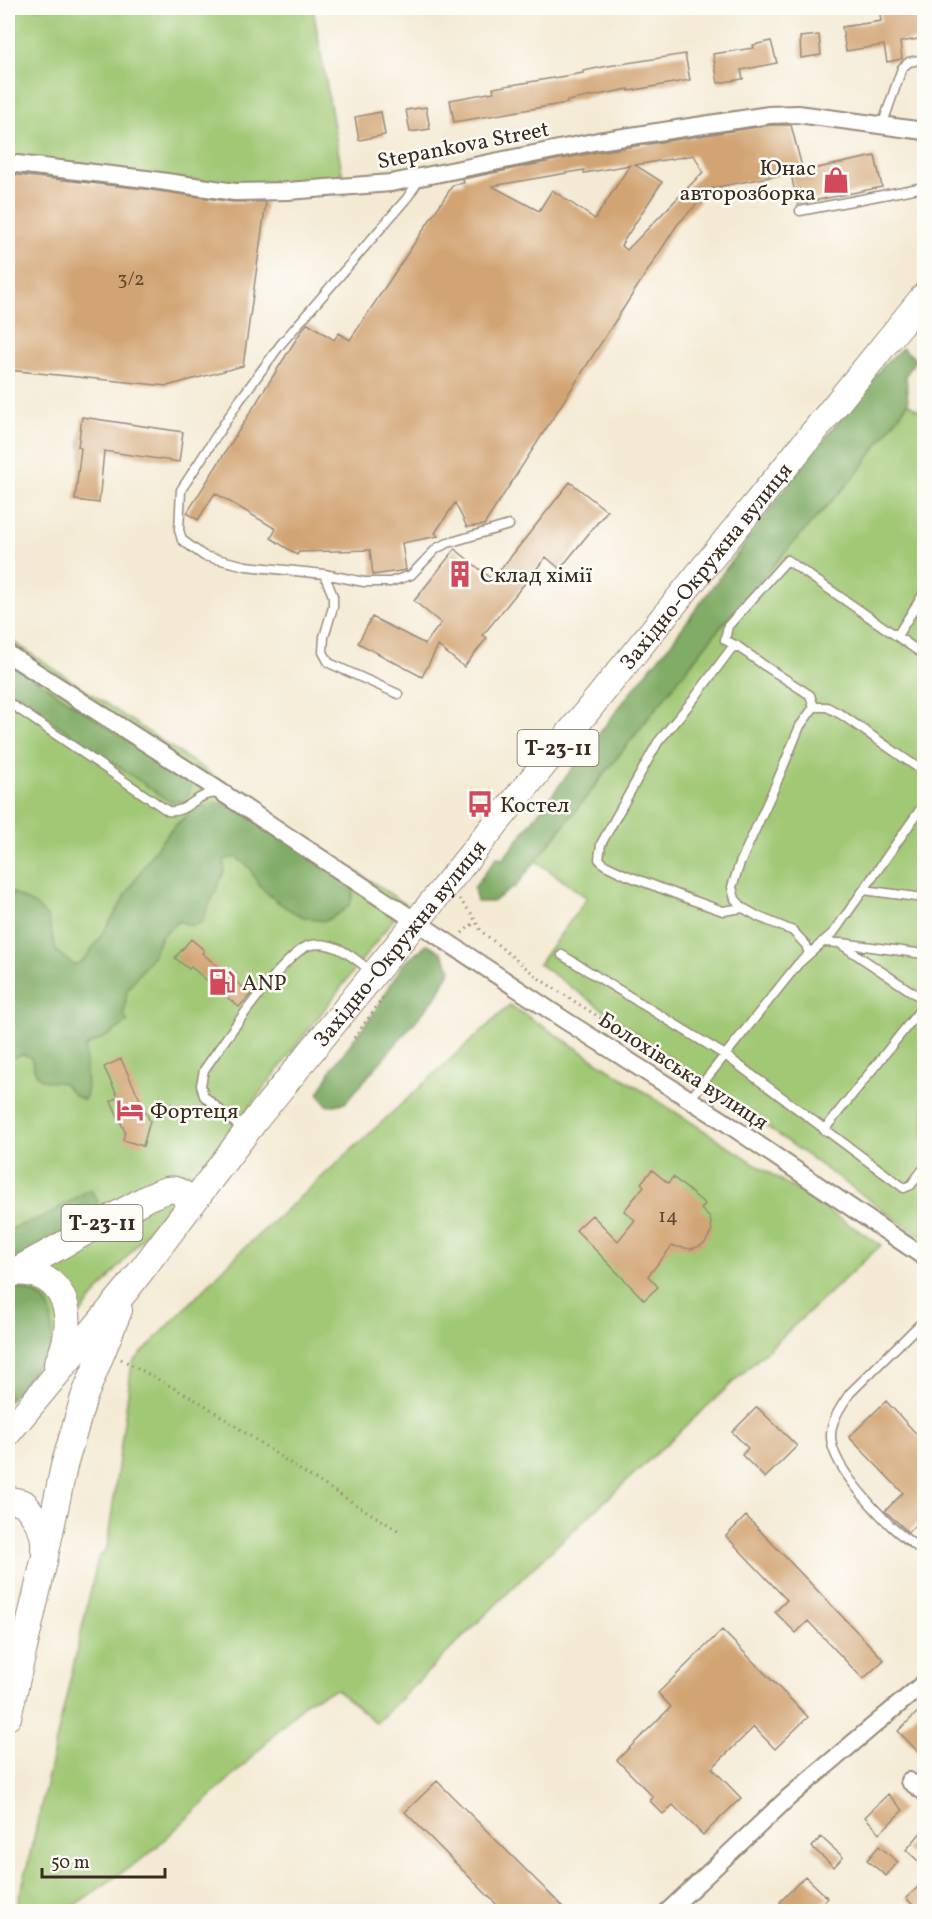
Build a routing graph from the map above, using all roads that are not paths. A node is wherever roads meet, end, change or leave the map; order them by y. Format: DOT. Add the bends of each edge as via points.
graph roads {
  1 [pos="924,59"];
  2 [pos="882,126"];
  3 [pos="924,131"];
  4 [pos="8,163"];
  5 [pos="422,176"];
  6 [pos="924,187"];
  7 [pos="800,211"];
  8 [pos="924,296"];
  9 [pos="509,525"];
  10 [pos="324,574"];
  11 [pos="924,594"];
  12 [pos="897,636"];
  13 [pos="737,645"];
  14 [pos="8,654"];
  15 [pos="924,655"];
  16 [pos="398,693"];
  17 [pos="8,702"];
  18 [pos="814,707"];
  19 [pos="924,772"];
  20 [pos="197,776"];
  21 [pos="226,796"];
  22 [pos="199,797"];
  23 [pos="924,804"];
  24 [pos="864,890"];
  25 [pos="924,898"];
  26 [pos="743,908"];
  27 [pos="417,921"];
  28 [pos="822,942"];
  29 [pos="839,943"];
  30 [pos="809,954"];
  31 [pos="924,954"];
  32 [pos="562,955"];
  33 [pos="380,983"];
  34 [pos="924,999"];
  35 [pos="924,1005"];
  36 [pos="725,1054"];
  37 [pos="690,1099"];
  38 [pos="824,1130"];
  39 [pos="247,1132"];
  40 [pos="924,1168"];
  41 [pos="194,1201"];
  42 [pos="924,1257"];
  43 [pos="9,1274"];
  44 [pos="128,1288"];
  45 [pos="924,1320"];
  46 [pos="43,1390"];
  47 [pos="8,1433"];
  48 [pos="8,1499"];
  49 [pos="924,1552"];
  50 [pos="40,1581"];
  51 [pos="924,1683"];
  52 [pos="8,1717"];
  53 [pos="909,1781"];
  54 [pos="924,1792"];
  55 [pos="667,1911"];
  1 -- 2 [label="lane" via="902,68"];
  2 -- 3 [label="street, Stepankova Street"];
  2 -- 5 [label="street, Stepankova Street" via="798,114 769,115 598,141"];
  4 -- 5 [label="street, Stepankova Street" via="235,192 391,183"];
  5 -- 10 [label="lane" via="400,207 281,344 181,490 182,540 204,556 246,566"];
  6 -- 7 [label="lane"];
  8 -- 27 [label="main road, Західно-Окружна вулиця / Т-23-11"];
  9 -- 10 [label="lane" via="437,548 411,575 390,582 364,582"];
  10 -- 16 [label="lane" via="333,596 323,652 329,663"];
  11 -- 12 [label="lane"];
  12 -- 13 [label="lane" via="787,560 728,626 725,640"];
  12 -- 15 [label="lane"];
  13 -- 18 [label="lane" via="810,695"];
  13 -- 26 [label="lane" via="658,742 605,835 599,859 626,875 689,900 723,911"];
  14 -- 20 [label="street, Болохівська вулиця"];
  17 -- 22 [label="lane" via="168,811 182,809"];
  18 -- 19 [label="lane" via="827,707 842,715"];
  18 -- 26 [label="lane" via="800,726 737,871 732,887"];
  20 -- 21 [label="street, Болохівська вулиця"];
  20 -- 22 [label="lane"];
  21 -- 22 [label="lane"];
  21 -- 27 [label="street, Болохівська вулиця"];
  23 -- 24 [label="lane"];
  24 -- 25 [label="lane"];
  24 -- 28 [label="lane" via="834,932"];
  26 -- 30 [label="lane" via="793,931"];
  27 -- 33 [label="main road, Західно-Окружна вулиця / Т-23-11"];
  27 -- 37 [label="street, Болохівська вулиця"];
  28 -- 29 [label="lane"];
  28 -- 30 [label="lane"];
  29 -- 31 [label="lane"];
  29 -- 34 [label="lane"];
  30 -- 36 [label="lane"];
  32 -- 36 [label="lane"];
  33 -- 39 [label="main road, Західно-Окружна вулиця / Т-23-11"];
  33 -- 39 [label="lane" via="352,956 323,944 308,945 286,962 204,1070 204,1096"];
  35 -- 38 [label="lane"];
  36 -- 37 [label="lane"];
  36 -- 38 [label="lane"];
  37 -- 42 [label="street, Болохівська вулиця"];
  38 -- 40 [label="lane" via="904,1188"];
  39 -- 41 [label="main road, Західно-Окружна вулиця / Т-23-11"];
  41 -- 43 [label="main road, Т-23-11" via="178,1189 147,1198"];
  41 -- 44 [label="main road, Західно-Окружна вулиця / Т-23-11"];
  43 -- 46 [label="main road" via="23,1272 49,1281 66,1305 67,1337"];
  44 -- 46 [label="main road"];
  44 -- 50 [label="main road, Т-23-11" via="84,1397 64,1466"];
  45 -- 49 [label="lane" via="850,1393 830,1432 834,1452 849,1477 892,1528"];
  46 -- 47 [label="main road"];
  48 -- 50 [label="main road" via="24,1503 40,1524 45,1542"];
  50 -- 52 [label="main road, Т-23-11"];
  51 -- 55 [label="street" via="789,1797"];
  53 -- 54 [label="street"];
}
